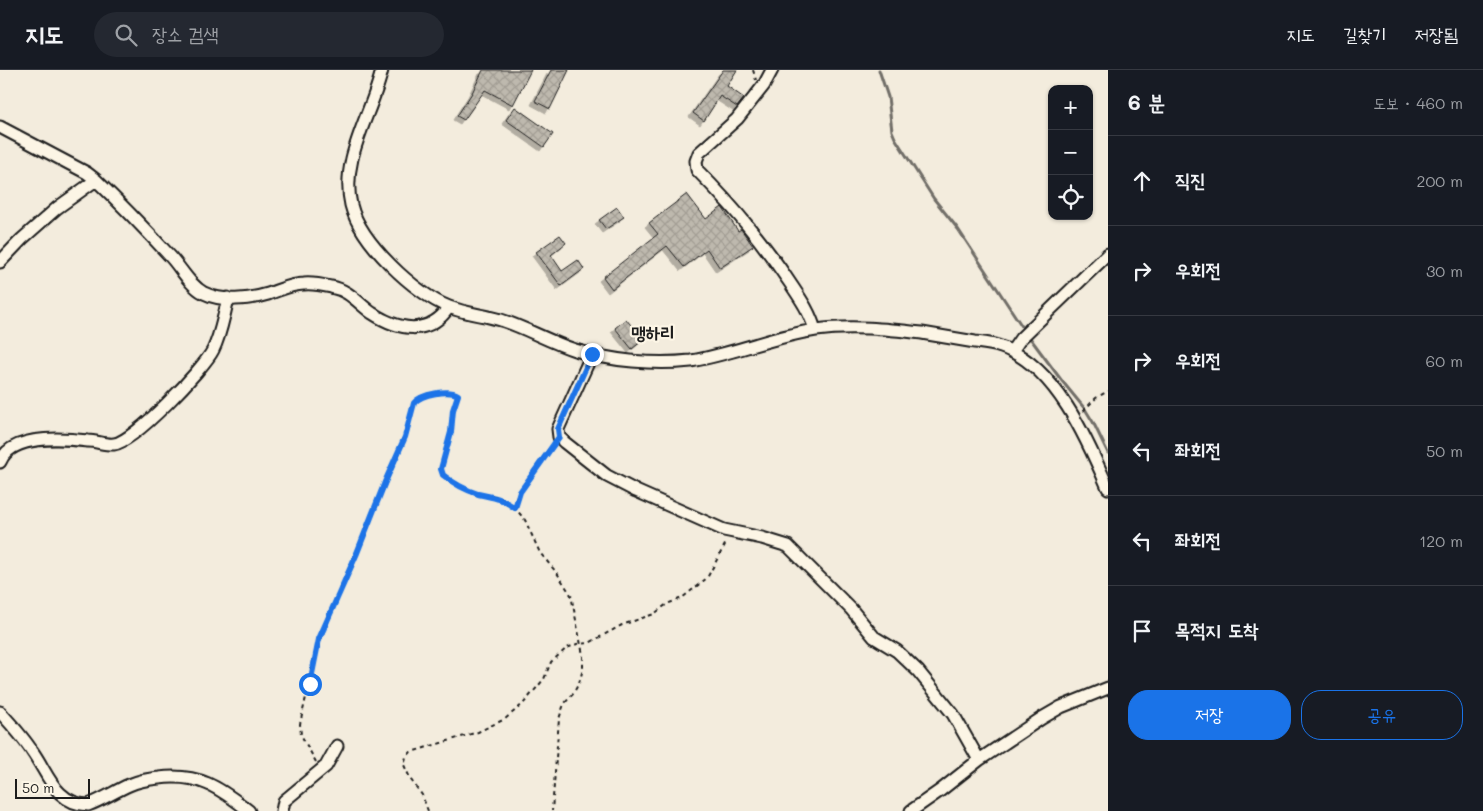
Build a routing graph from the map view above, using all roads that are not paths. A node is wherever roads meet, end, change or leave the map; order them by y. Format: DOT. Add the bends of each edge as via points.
graph roads {
  1 [pos="382,70"];
  2 [pos="772,70"];
  3 [pos="0,127"];
  4 [pos="96,180"];
  5 [pos="1108,254"];
  6 [pos="0,262"];
  7 [pos="228,298"];
  8 [pos="449,307"];
  9 [pos="815,330"];
  10 [pos="1012,352"];
  11 [pos="592,354"];
  12 [pos="0,462"];
  13 [pos="1108,488"];
  14 [pos="1108,688"];
  15 [pos="0,712"];
  16 [pos="337,746"];
  17 [pos="980,760"];
  18 [pos="249,811"];
  19 [pos="282,811"];
  20 [pos="911,811"];
  1 -- 8 [label="street" via="354,151 349,180 351,207 363,230 387,262 418,289"];
  2 -- 9 [label="street" via="764,86 736,120 699,154 696,166 781,270 811,316"];
  3 -- 4 [label="street"];
  4 -- 6 [label="street" via="56,208"];
  4 -- 7 [label="street" via="170,255 198,290"];
  5 -- 10 [label="street" via="1021,338"];
  7 -- 8 [label="street" via="250,298 304,284 330,286 350,294 386,321 411,328 434,322"];
  7 -- 12 [label="street" via="216,343 205,363 149,421 127,438 114,444 62,439 26,442 7,451"];
  8 -- 11 [label="street" via="504,320 554,342"];
  9 -- 10 [label="street" via="880,328 1000,346"];
  9 -- 11 [label="street" via="678,363"];
  10 -- 13 [label="street" via="1048,379 1092,449"];
  11 -- 17 [label="street" via="558,429 559,437 607,476 688,515 732,532 788,546 851,609 874,637 897,651 918,671 953,714"];
  14 -- 17 [label="street" via="1061,707"];
  15 -- 18 [label="street" via="33,751 56,790 81,805 88,805 131,784 153,778 180,777 211,784"];
  16 -- 19 [label="street" via="326,766 284,801"];
  17 -- 20 [label="street"];
}
